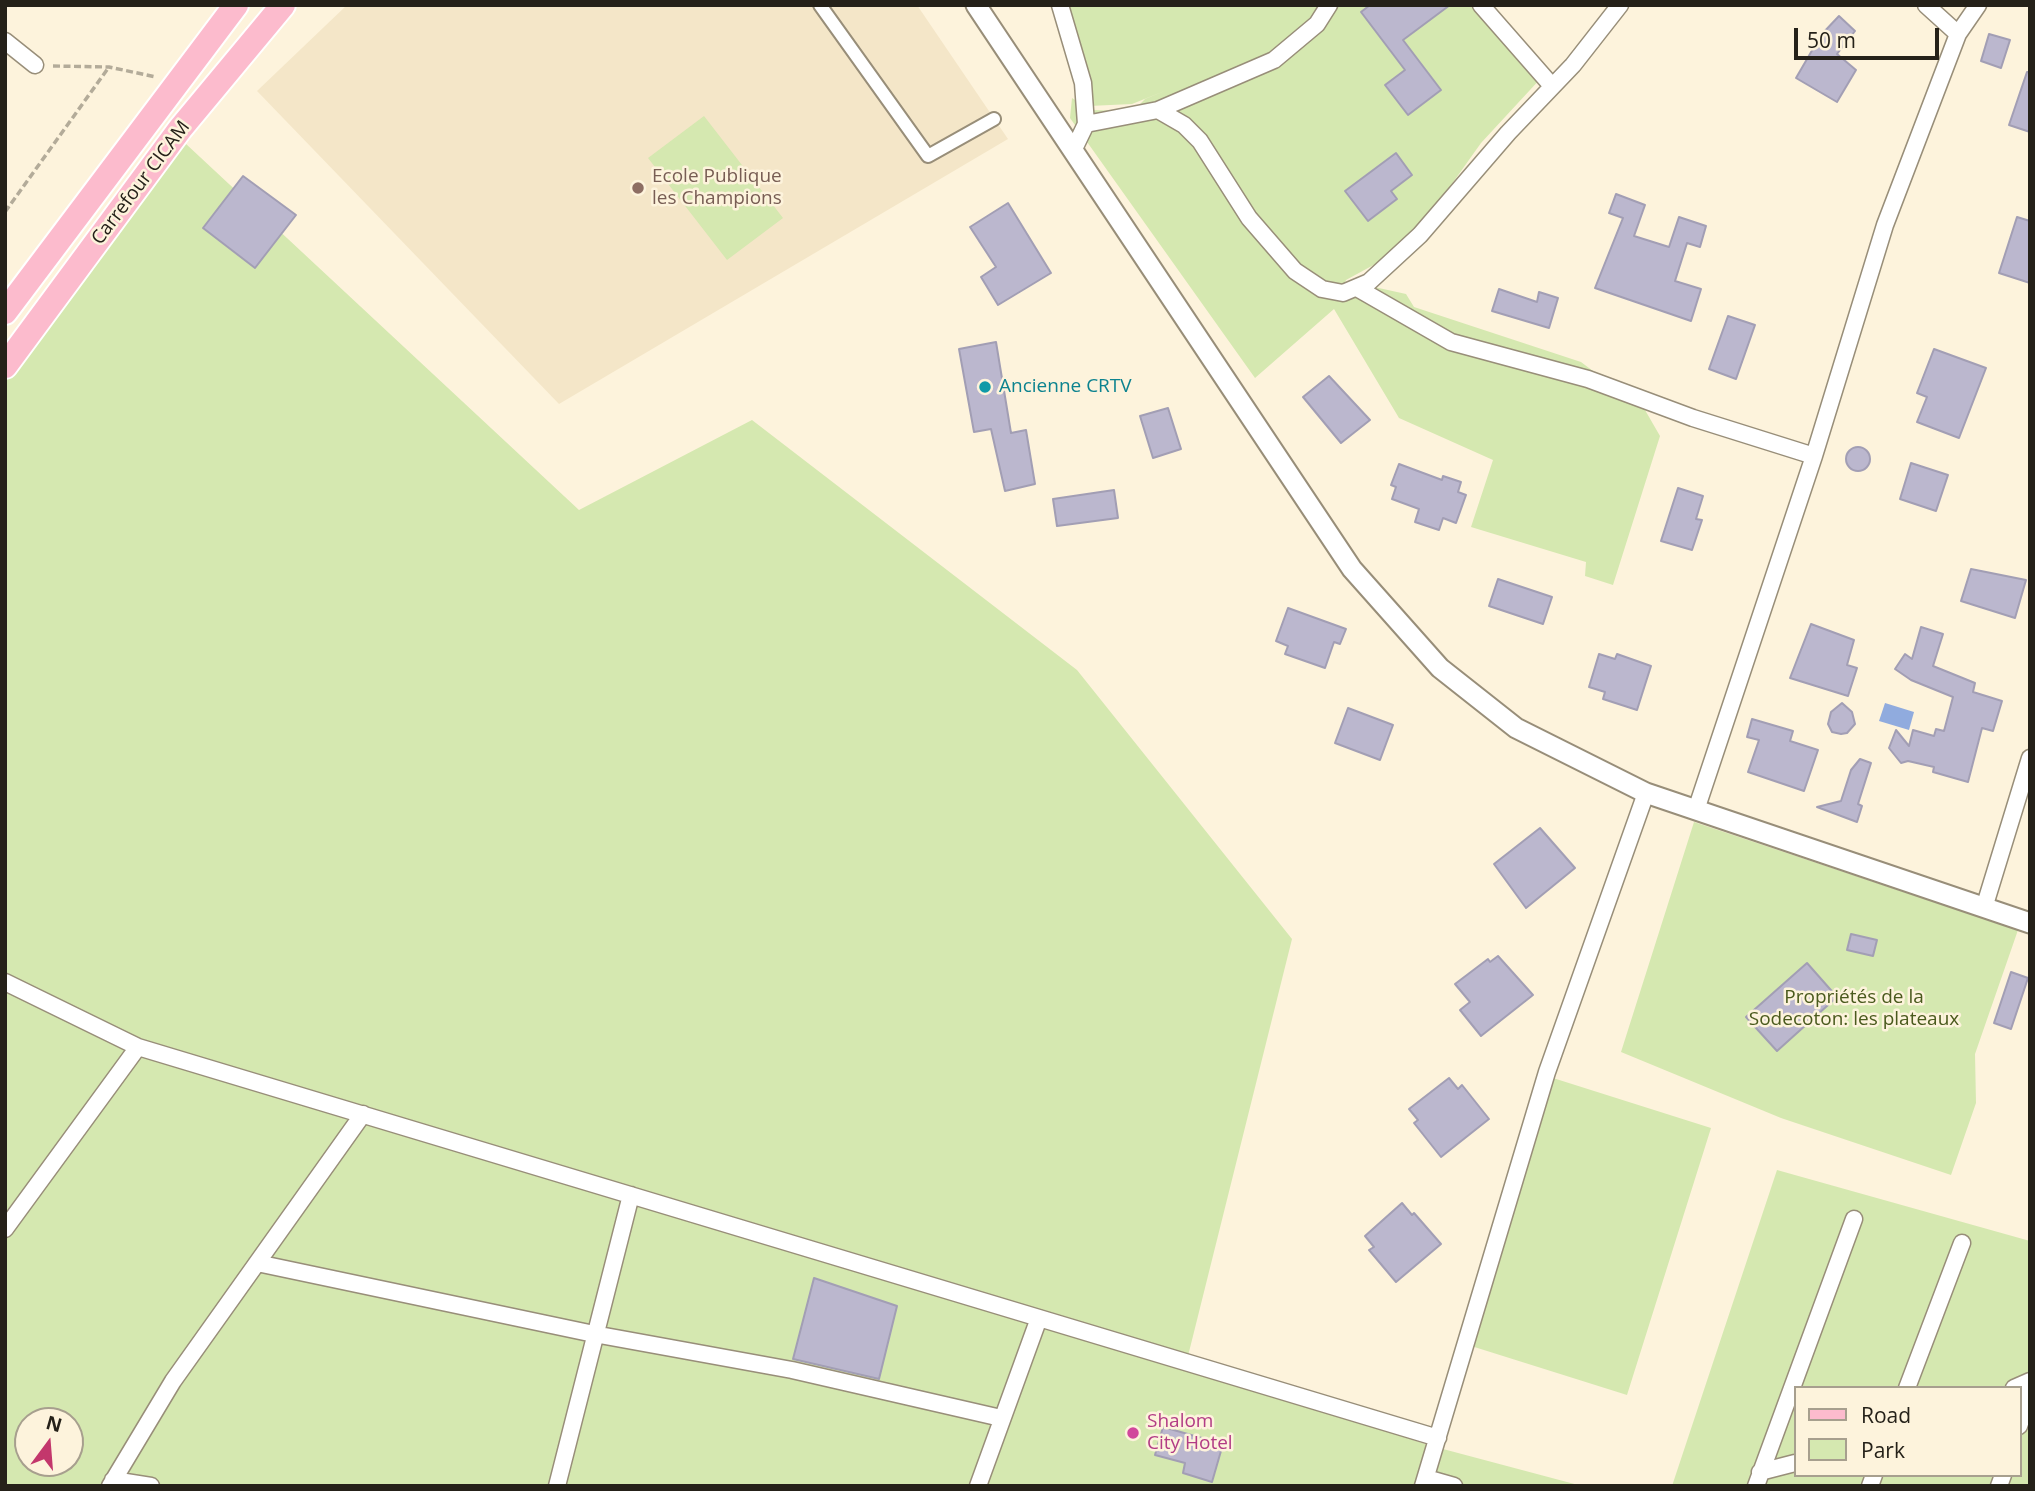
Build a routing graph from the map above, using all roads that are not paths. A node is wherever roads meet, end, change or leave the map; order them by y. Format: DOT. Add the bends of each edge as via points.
graph roads {
  1 [pos="236,5"];
  2 [pos="283,5"];
  3 [pos="820,5"];
  4 [pos="975,5"];
  5 [pos="1060,5"];
  6 [pos="1329,5"];
  7 [pos="1481,5"];
  8 [pos="1620,5"];
  9 [pos="1926,5"];
  10 [pos="1978,5"];
  11 [pos="1958,34"];
  12 [pos="5,41"];
  13 [pos="34,65"];
  14 [pos="1552,86"];
  15 [pos="1158,110"];
  16 [pos="994,119"];
  17 [pos="1086,124"];
  18 [pos="1074,149"];
  19 [pos="1357,288"];
  20 [pos="5,312"];
  21 [pos="5,366"];
  22 [pos="1814,456"];
  23 [pos="2030,758"];
  24 [pos="1646,793"];
  25 [pos="1696,810"];
  26 [pos="1984,908"];
  27 [pos="2030,923"];
  28 [pos="5,982"];
  29 [pos="138,1047"];
  30 [pos="363,1114"];
  31 [pos="631,1195"];
  32 [pos="1854,1219"];
  33 [pos="5,1229"];
  34 [pos="1962,1243"];
  35 [pos="257,1263"];
  36 [pos="1039,1318"];
  37 [pos="594,1335"];
  38 [pos="1908,1386"];
  39 [pos="2030,1395"];
  40 [pos="1002,1419"];
  41 [pos="2021,1420"];
  42 [pos="1438,1438"];
  43 [pos="1794,1463"];
  44 [pos="1758,1479"];
  45 [pos="1425,1482"];
  46 [pos="112,1483"];
  47 [pos="151,1486"];
  48 [pos="557,1486"];
  49 [pos="978,1486"];
  50 [pos="1454,1486"];
  1 -- 20 [label="main road"];
  2 -- 21 [label="main road, Carrefour CICAM" via="180,129"];
  3 -- 16 [label="street" via="928,156"];
  4 -- 18 [label="street"];
  5 -- 17 [label="street" via="1083,83"];
  6 -- 15 [label="street" via="1317,24 1274,60"];
  7 -- 14 [label="street"];
  8 -- 14 [label="street"];
  9 -- 11 [label="street"];
  10 -- 11 [label="street"];
  11 -- 22 [label="street" via="1885,225"];
  12 -- 13 [label="street"];
  14 -- 19 [label="street" via="1427,228"];
  15 -- 17 [label="street"];
  15 -- 19 [label="street" via="1200,141 1249,218 1295,271 1322,289 1342,293"];
  17 -- 18 [label="street"];
  18 -- 24 [label="street" via="1360,579 1440,668 1516,728"];
  19 -- 22 [label="street" via="1451,342 1588,379"];
  22 -- 25 [label="street"];
  23 -- 26 [label="street"];
  24 -- 25 [label="street"];
  24 -- 42 [label="street" via="1547,1072"];
  25 -- 26 [label="street"];
  26 -- 27 [label="street"];
  28 -- 29 [label="street"];
  29 -- 30 [label="street"];
  29 -- 33 [label="street"];
  30 -- 31 [label="street"];
  30 -- 35 [label="street"];
  31 -- 36 [label="street"];
  31 -- 37 [label="street"];
  32 -- 44 [label="street"];
  34 -- 38 [label="street"];
  35 -- 37 [label="street"];
  35 -- 46 [label="street" via="173,1381"];
  36 -- 40 [label="street"];
  36 -- 42 [label="street"];
  37 -- 40 [label="street" via="792,1370"];
  37 -- 48 [label="street"];
  39 -- 41 [label="street"];
  40 -- 49 [label="street"];
  42 -- 45 [label="street"];
  43 -- 44 [label="street"];
  45 -- 50 [label="street"];
  46 -- 47 [label="street"];
}
